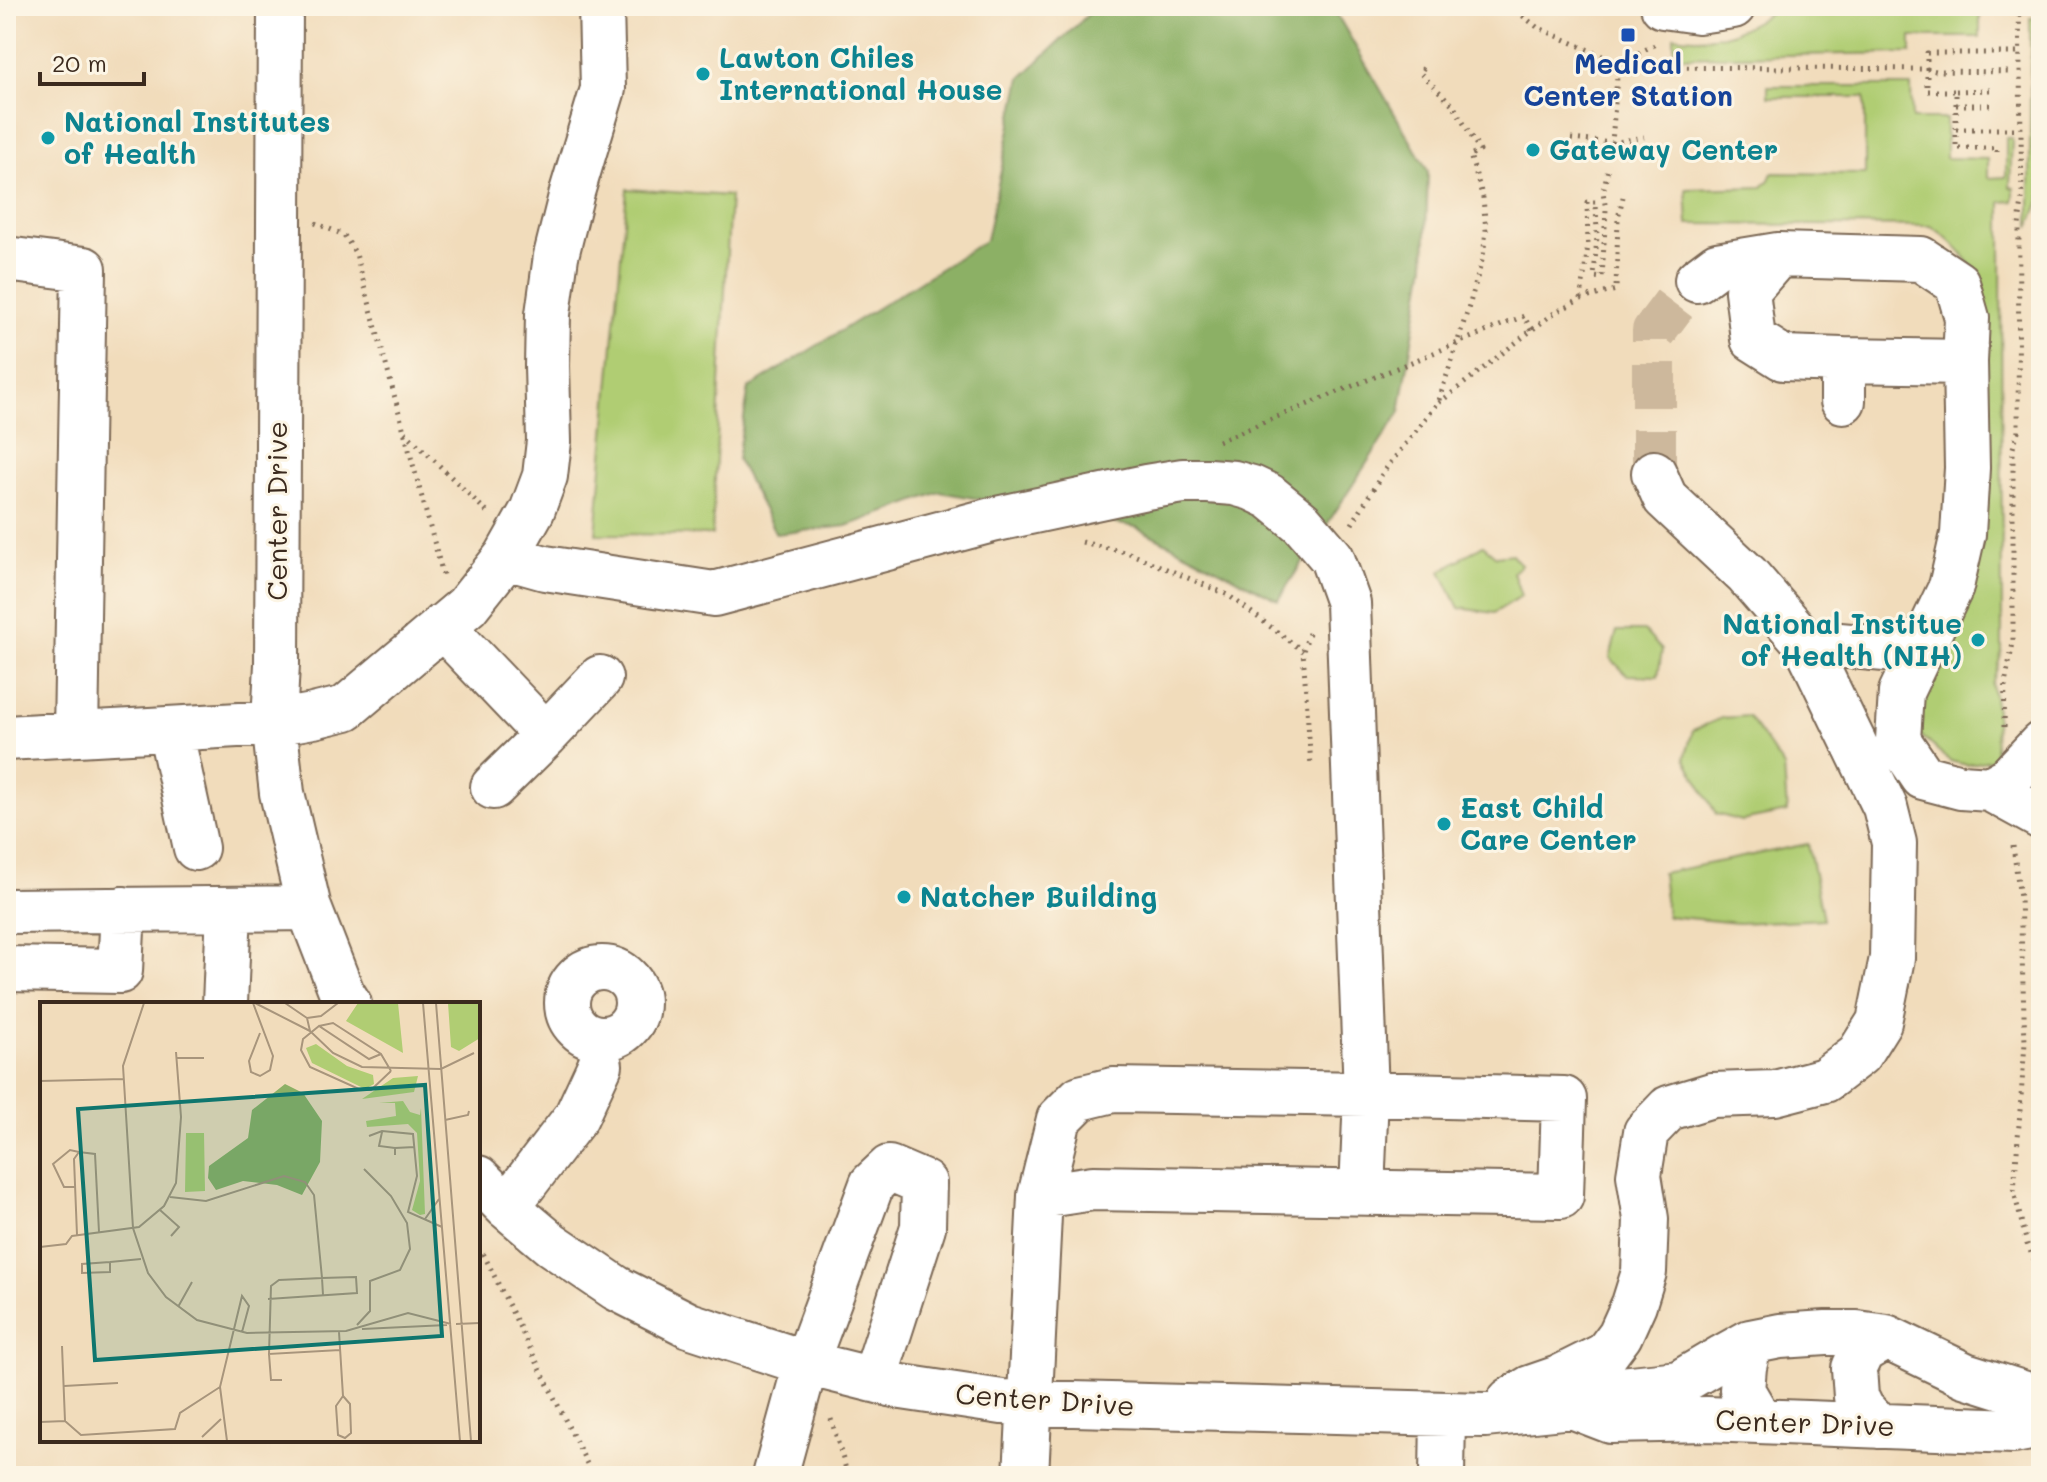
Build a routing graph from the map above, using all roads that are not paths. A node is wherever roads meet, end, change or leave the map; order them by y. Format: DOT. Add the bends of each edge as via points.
graph roads {
  1 [pos="280,6"];
  2 [pos="601,6"];
  3 [pos="1733,6"];
  4 [pos="1661,20"];
  5 [pos="1778,255"];
  6 [pos="6,259"];
  7 [pos="1697,280"];
  8 [pos="1965,362"];
  9 [pos="1654,473"];
  10 [pos="512,549"];
  11 [pos="454,616"];
  12 [pos="1805,642"];
  13 [pos="1919,652"];
  14 [pos="600,678"];
  15 [pos="274,723"];
  16 [pos="170,729"];
  17 [pos="76,734"];
  18 [pos="546,735"];
  19 [pos="2022,736"];
  20 [pos="6,738"];
  21 [pos="493,787"];
  22 [pos="1990,789"];
  23 [pos="2026,825"];
  24 [pos="196,848"];
  25 [pos="309,908"];
  26 [pos="123,909"];
  27 [pos="229,909"];
  28 [pos="6,911"];
  29 [pos="6,969"];
  30 [pos="225,1002"];
  31 [pos="348,1002"];
  32 [pos="612,1072"];
  33 [pos="1366,1094"];
  34 [pos="1362,1192"];
  35 [pos="492,1193"];
  36 [pos="1040,1196"];
  37 [pos="1886,1337"];
  38 [pos="1750,1342"];
  39 [pos="806,1363"];
  40 [pos="874,1380"];
  41 [pos="2041,1399"];
  42 [pos="1029,1402"];
  43 [pos="1572,1406"];
  44 [pos="1464,1415"];
  45 [pos="1760,1421"];
  46 [pos="1878,1426"];
  47 [pos="2041,1426"];
  48 [pos="775,1476"];
  49 [pos="1026,1476"];
  50 [pos="1442,1476"];
  1 -- 15 [label="street, Center Drive"];
  2 -- 10 [label="street" via="603,89 556,256 548,314 545,476"];
  3 -- 4 [label="street"];
  5 -- 7 [label="street" via="1717,265"];
  5 -- 8 [label="street" via="1921,259 1957,283 1967,318"];
  5 -- 8 [label="street" via="1747,291 1753,339 1783,358 1843,381"];
  6 -- 17 [label="street" via="84,269"];
  8 -- 13 [label="street" via="1963,534 1951,587"];
  9 -- 12 [label="street" via="1665,498 1747,575"];
  10 -- 11 [label="street"];
  10 -- 33 [label="street" via="545,568 714,594 992,520 1146,487 1208,481 1234,483 1269,496 1332,558 1348,603"];
  11 -- 15 [label="street" via="346,708"];
  11 -- 18 [label="street"];
  12 -- 13 [label="street"];
  12 -- 44 [label="street" via="1885,807 1894,843 1892,958 1879,1022 1859,1054 1825,1080 1775,1093 1712,1095 1669,1108 1646,1132 1639,1175 1646,1219 1644,1272 1620,1335 1605,1355"];
  13 -- 22 [label="street" via="1901,692 1898,740 1923,777"];
  14 -- 18 [label="street"];
  15 -- 16 [label="street"];
  15 -- 25 [label="street, Center Drive" via="282,793"];
  16 -- 17 [label="street"];
  16 -- 24 [label="street"];
  17 -- 20 [label="street"];
  18 -- 21 [label="street"];
  19 -- 22 [label="street" via="2008,779"];
  22 -- 23 [label="street"];
  25 -- 27 [label="street"];
  25 -- 31 [label="street, Center Drive"];
  26 -- 27 [label="street"];
  26 -- 28 [label="street"];
  26 -- 29 [label="street" via="120,971"];
  27 -- 30 [label="street"];
  32 -- 35 [label="street" via="603,1104 576,1117"];
  33 -- 34 [label="street"];
  33 -- 34 [label="street" via="1564,1099 1561,1196"];
  33 -- 36 [label="street" via="1113,1090 1080,1098 1059,1119"];
  34 -- 36 [label="street" via="1093,1188"];
  35 -- 39 [label="street, Center Drive" via="551,1244 616,1288 689,1325"];
  36 -- 42 [label="street"];
  37 -- 38 [label="street, Center Drive" via="1826,1333"];
  37 -- 41 [label="street, Center Drive" via="1965,1375"];
  37 -- 46 [label="street" via="1862,1351 1854,1368 1856,1397"];
  38 -- 43 [label="street, Center Drive" via="1679,1383 1612,1390"];
  38 -- 45 [label="street" via="1742,1390"];
  39 -- 40 [label="street, Center Drive"];
  39 -- 40 [label="street" via="872,1184 889,1168 924,1183 923,1227"];
  39 -- 48 [label="street"];
  40 -- 42 [label="street, Center Drive"];
  42 -- 44 [label="street, Center Drive"];
  42 -- 49 [label="street"];
  43 -- 44 [label="street, Center Drive"];
  43 -- 45 [label="street, Center Drive" via="1611,1421"];
  44 -- 50 [label="street"];
  45 -- 46 [label="street, Center Drive"];
  46 -- 47 [label="street, Center Drive" via="2014,1431"];
}
